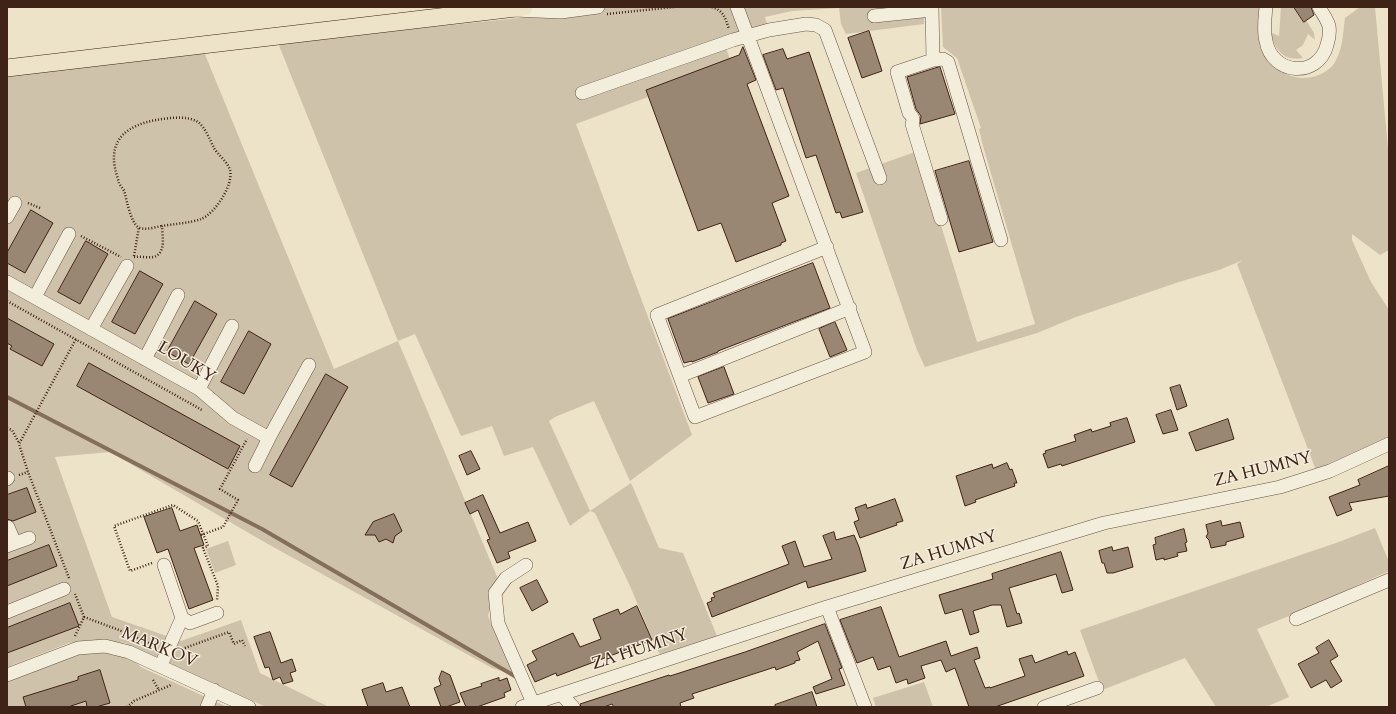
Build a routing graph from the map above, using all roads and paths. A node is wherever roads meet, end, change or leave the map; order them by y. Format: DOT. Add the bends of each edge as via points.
graph roads {
  1 [pos="524,7"];
  2 [pos="674,7"];
  3 [pos="712,7"];
  4 [pos="737,7"];
  5 [pos="1266,7"];
  6 [pos="1319,7"];
  7 [pos="509,8"];
  8 [pos="932,8"];
  9 [pos="599,11"];
  10 [pos="874,16"];
  11 [pos="748,35"];
  12 [pos="733,40"];
  13 [pos="933,60"];
  14 [pos="7,68"];
  15 [pos="582,93"];
  16 [pos="880,178"];
  17 [pos="15,204"];
  18 [pos="7,217"];
  19 [pos="941,219"];
  20 [pos="162,226"];
  21 [pos="139,227"];
  22 [pos="73,234"];
  23 [pos="1001,240"];
  24 [pos="827,247"];
  25 [pos="130,260"];
  26 [pos="7,282"];
  27 [pos="178,295"];
  28 [pos="35,297"];
  29 [pos="7,301"];
  30 [pos="850,308"];
  31 [pos="232,326"];
  32 [pos="88,327"];
  33 [pos="145,359"];
  34 [pos="309,365"];
  35 [pos="680,376"];
  36 [pos="199,389"];
  37 [pos="207,413"];
  38 [pos="7,428"];
  39 [pos="249,436"];
  40 [pos="269,438"];
  41 [pos="19,444"];
  42 [pos="1389,444"];
  43 [pos="255,466"];
  44 [pos="8,527"];
  45 [pos="201,535"];
  46 [pos="29,538"];
  47 [pos="11,544"];
  48 [pos="161,563"];
  49 [pos="526,565"];
  50 [pos="1389,580"];
  51 [pos="69,586"];
  52 [pos="827,607"];
  53 [pos="217,608"];
  54 [pos="7,612"];
  55 [pos="182,618"];
  56 [pos="1296,618"];
  57 [pos="68,651"];
  58 [pos="161,665"];
  59 [pos="7,675"];
  60 [pos="153,680"];
  61 [pos="171,685"];
  62 [pos="1097,688"];
  63 [pos="159,690"];
  64 [pos="214,690"];
  65 [pos="562,695"];
  66 [pos="536,702"];
  67 [pos="127,707"];
  68 [pos="206,707"];
  69 [pos="249,707"];
  70 [pos="573,707"];
  71 [pos="865,707"];
  72 [pos="1044,707"];
  1 -- 7 [label="main road"];
  2 -- 9 [label="path"];
  3 -- 12 [label="path" via="719,9 724,16"];
  4 -- 11 [label="street"];
  5 -- 6 [label="street" via="1268,49 1284,66 1297,69 1318,61 1326,48 1329,28"];
  7 -- 9 [label="street" via="561,12"];
  7 -- 14 [label="main road"];
  8 -- 10 [label="street"];
  8 -- 13 [label="street"];
  11 -- 12 [label="street"];
  11 -- 16 [label="street" via="806,24 816,25 825,30"];
  11 -- 24 [label="street"];
  12 -- 15 [label="street"];
  13 -- 19 [label="street" via="897,72"];
  13 -- 23 [label="street" via="943,59 948,62"];
  17 -- 18 [label="street"];
  20 -- 21 [label="path" via="144,229"];
  20 -- 21 [label="path" via="201,219 220,202 228,187 230,170 227,164 216,153 204,128 198,122 189,119 179,117 155,120 134,127 118,141 115,167 130,212"];
  20 -- 25 [label="path" via="161,251 154,257"];
  21 -- 25 [label="path"];
  22 -- 25 [label="path"];
  22 -- 28 [label="street"];
  24 -- 30 [label="street"];
  24 -- 35 [label="street" via="657,315"];
  25 -- 32 [label="street"];
  26 -- 28 [label="street, LOUKY"];
  27 -- 33 [label="street"];
  28 -- 32 [label="street, LOUKY"];
  29 -- 37 [label="path"];
  30 -- 35 [label="street"];
  30 -- 35 [label="street" via="865,352 695,417"];
  31 -- 36 [label="street"];
  32 -- 33 [label="street, LOUKY"];
  32 -- 41 [label="path"];
  33 -- 36 [label="street, LOUKY"];
  34 -- 40 [label="street"];
  36 -- 40 [label="street, LOUKY" via="233,418"];
  38 -- 41 [label="path" via="12,430"];
  39 -- 45 [label="path" via="220,489 238,500 223,527"];
  40 -- 43 [label="street"];
  41 -- 51 [label="path"];
  42 -- 52 [label="street, ZA HUMNY" via="1330,471 1280,487 1104,523"];
  44 -- 47 [label="street"];
  46 -- 47 [label="street"];
  48 -- 53 [label="path" via="130,571 114,526 173,504 198,522 208,546 203,548 218,586"];
  48 -- 55 [label="street"];
  49 -- 66 [label="street" via="506,578 495,593 498,623 524,683"];
  50 -- 56 [label="street"];
  51 -- 54 [label="street"];
  51 -- 57 [label="path" via="84,617"];
  52 -- 65 [label="street, ZA HUMNY"];
  52 -- 71 [label="street"];
  53 -- 55 [label="street" via="190,623"];
  55 -- 58 [label="street"];
  57 -- 58 [label="street, MARKOV" via="105,646 129,652"];
  57 -- 59 [label="street, MARKOV"];
  58 -- 64 [label="street, MARKOV"];
  60 -- 63 [label="path"];
  61 -- 63 [label="path"];
  62 -- 72 [label="street"];
  63 -- 67 [label="path" via="134,701"];
  64 -- 68 [label="street"];
  64 -- 69 [label="street, MARKOV"];
  65 -- 66 [label="street, ZA HUMNY"];
  65 -- 70 [label="street"];
}
